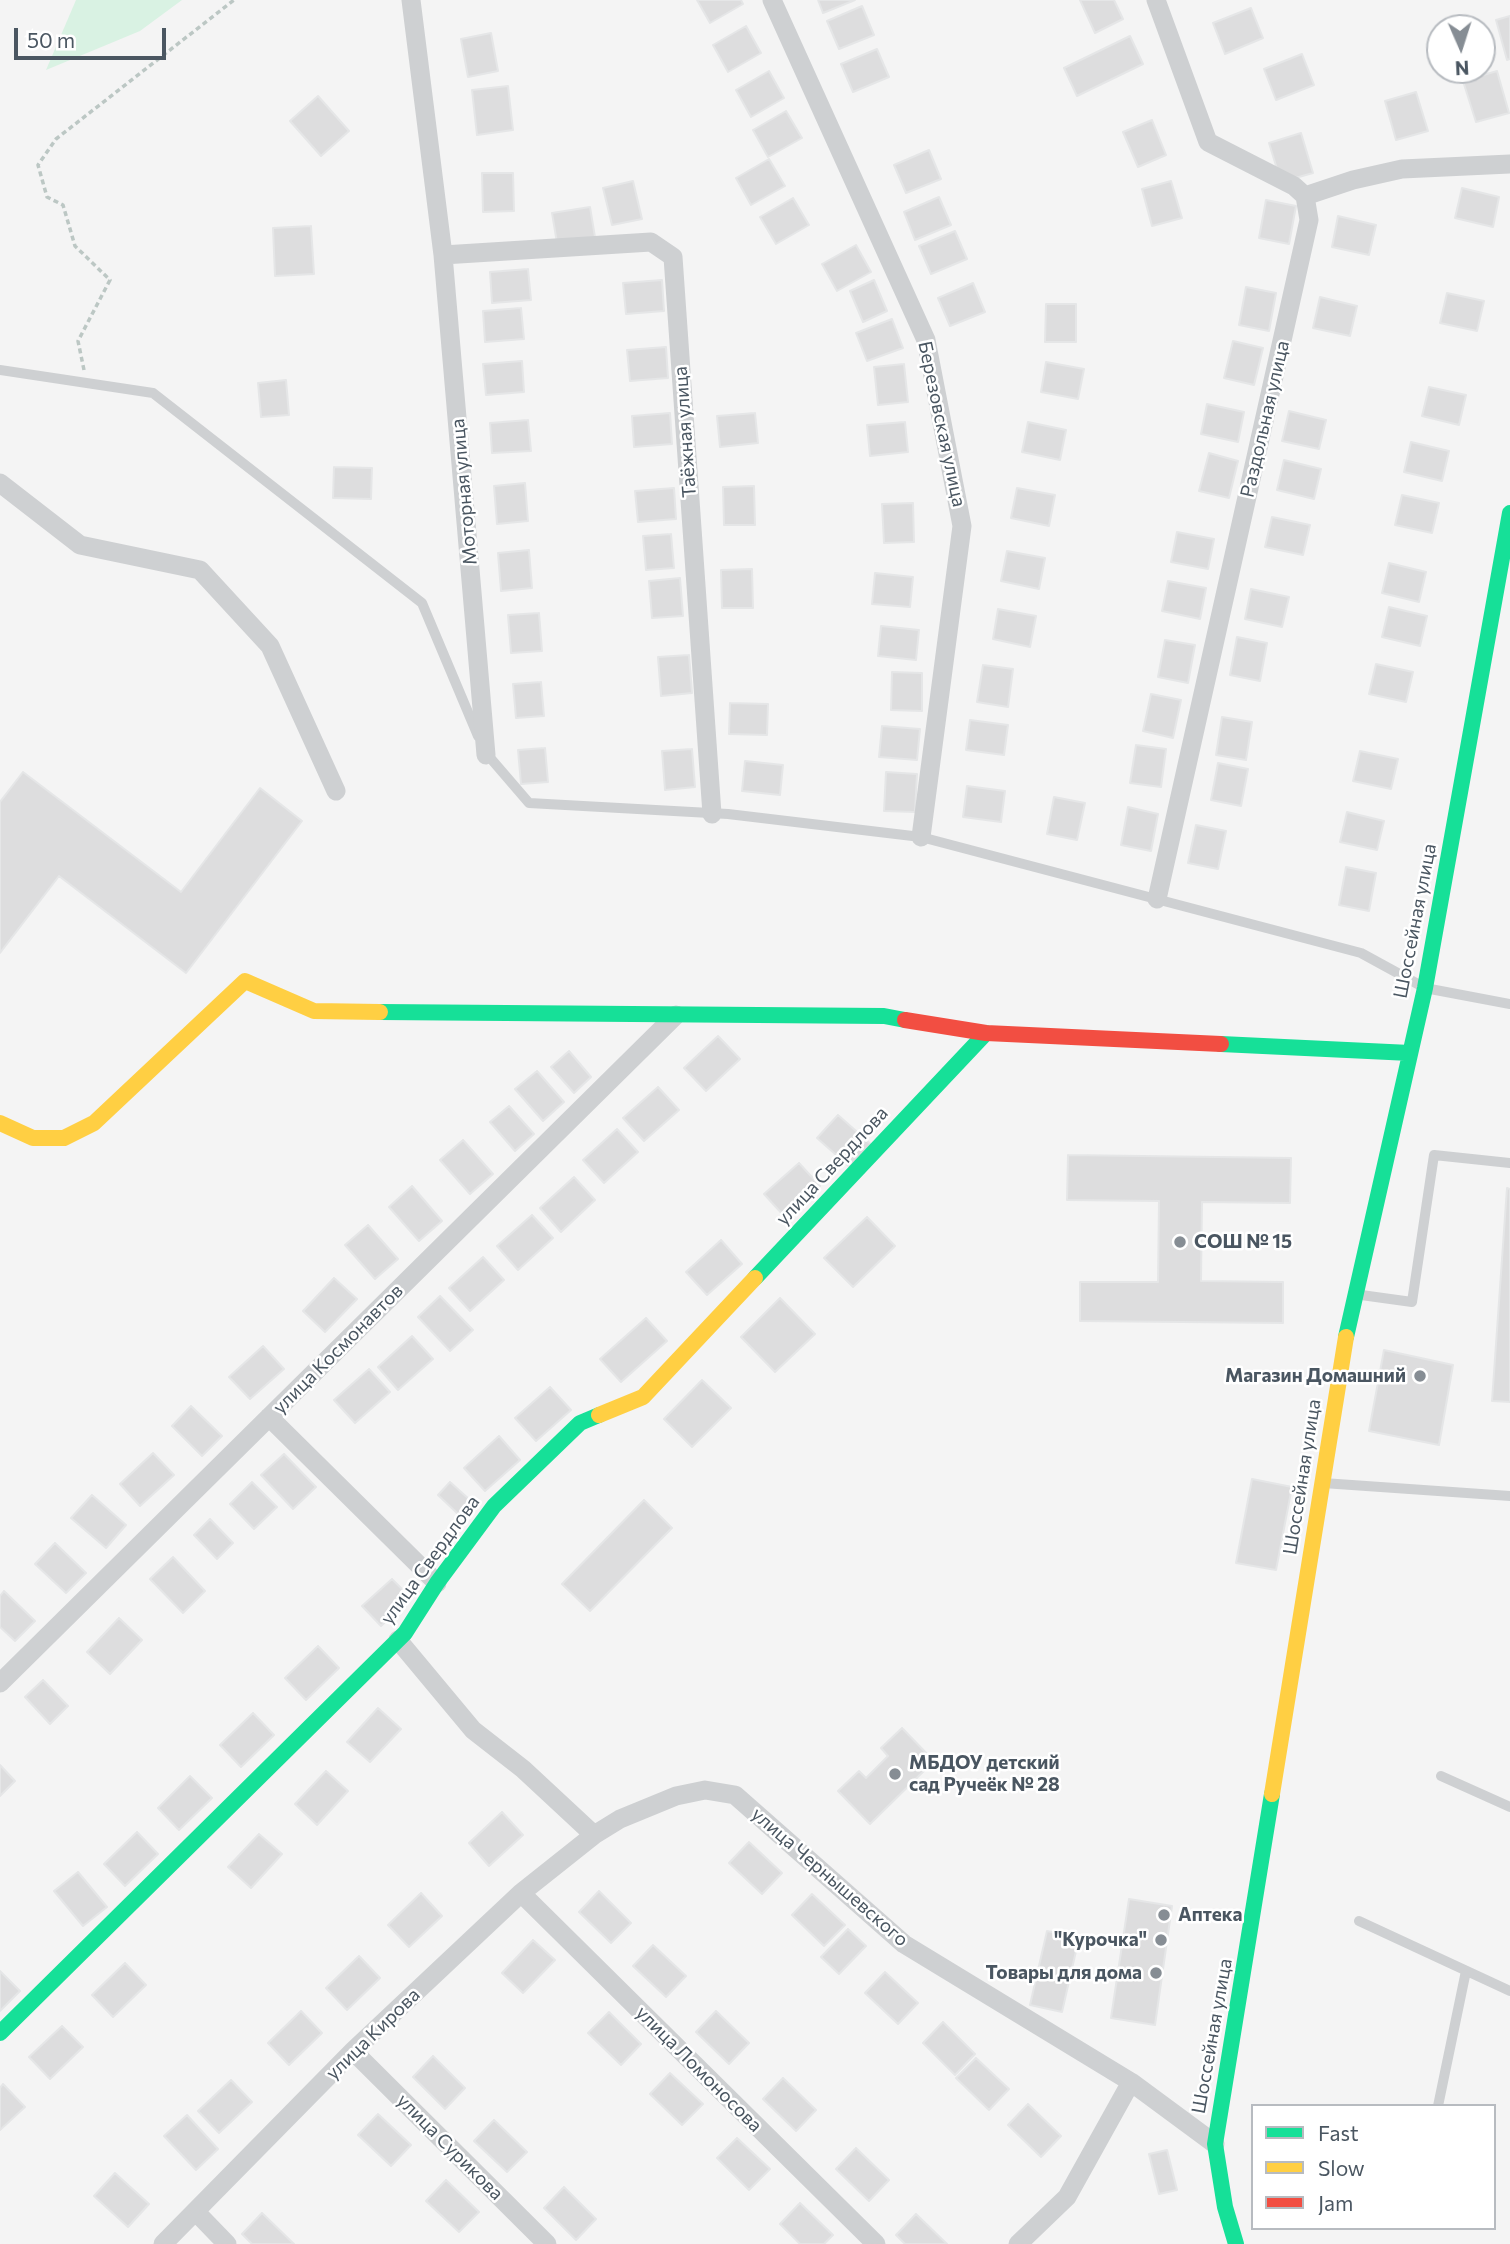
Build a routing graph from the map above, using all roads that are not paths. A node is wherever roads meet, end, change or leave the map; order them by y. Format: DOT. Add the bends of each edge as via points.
graph roads {
  1 [pos="411,0"];
  2 [pos="772,0"];
  3 [pos="1156,0"];
  4 [pos="1510,164"];
  5 [pos="1305,196"];
  6 [pos="443,255"];
  7 [pos="0,370"];
  8 [pos="0,483"];
  9 [pos="1510,513"];
  10 [pos="486,755"];
  11 [pos="336,791"];
  12 [pos="712,814"];
  13 [pos="921,837"];
  14 [pos="1157,899"];
  15 [pos="1425,988"];
  16 [pos="1510,1004"];
  17 [pos="676,1015"];
  18 [pos="986,1033"];
  19 [pos="1410,1053"];
  20 [pos="0,1123"];
  21 [pos="1510,1163"];
  22 [pos="1353,1294"];
  23 [pos="269,1417"];
  24 [pos="1323,1483"];
  25 [pos="1510,1496"];
  26 [pos="437,1583"];
  27 [pos="398,1640"];
  28 [pos="0,1683"];
  29 [pos="1441,1776"];
  30 [pos="1510,1807"];
  31 [pos="594,1835"];
  32 [pos="522,1893"];
  33 [pos="1359,1921"];
  34 [pos="1465,1971"];
  35 [pos="1510,1991"];
  36 [pos="0,2033"];
  37 [pos="353,2051"];
  38 [pos="1131,2082"];
  39 [pos="1438,2104"];
  40 [pos="1215,2144"];
  41 [pos="195,2213"];
  42 [pos="163,2244"];
  43 [pos="227,2244"];
  44 [pos="547,2244"];
  45 [pos="876,2244"];
  46 [pos="1018,2244"];
  47 [pos="1236,2244"];
  1 -- 6 [label="street, Моторная улица"];
  2 -- 13 [label="street, Березовская улица" via="926,340 962,526"];
  3 -- 5 [label="street" via="1208,142"];
  4 -- 5 [label="street" via="1402,169"];
  5 -- 14 [label="street, Раздольная улица" via="1309,220"];
  6 -- 10 [label="street, Моторная улица"];
  6 -- 12 [label="street, Таёжная улица" via="651,242 673,257"];
  7 -- 10 [label="lane" via="153,393 422,603"];
  8 -- 11 [label="street" via="80,545 200,570 270,646"];
  9 -- 15 [label="street, Шоссейная улица"];
  10 -- 12 [label="lane" via="529,803"];
  12 -- 13 [label="lane"];
  13 -- 14 [label="lane"];
  14 -- 15 [label="lane" via="1361,953"];
  15 -- 16 [label="lane"];
  15 -- 19 [label="street, Шоссейная улица"];
  17 -- 18 [label="street" via="884,1016"];
  17 -- 20 [label="street" via="314,1011 245,981 94,1123 64,1138 33,1138"];
  17 -- 23 [label="street, улица Космонавтов"];
  18 -- 19 [label="street"];
  18 -- 26 [label="street, улица Свердлова" via="643,1397 580,1423 494,1506"];
  19 -- 22 [label="street, Шоссейная улица"];
  21 -- 22 [label="lane" via="1434,1155 1412,1302"];
  22 -- 24 [label="street, Шоссейная улица"];
  23 -- 26 [label="street"];
  23 -- 28 [label="street, улица Космонавтов"];
  24 -- 25 [label="lane"];
  24 -- 40 [label="street, Шоссейная улица"];
  26 -- 27 [label="street, улица Свердлова"];
  27 -- 31 [label="street" via="473,1730"];
  27 -- 36 [label="street, улица Свердлова"];
  29 -- 30 [label="lane"];
  31 -- 32 [label="street, улица Кирова"];
  31 -- 38 [label="street, улица Чернышевского" via="676,1796 705,1790 735,1796 904,1944"];
  32 -- 37 [label="street, улица Кирова"];
  32 -- 45 [label="street, улица Ломоносова"];
  33 -- 34 [label="lane"];
  34 -- 35 [label="lane"];
  34 -- 39 [label="lane"];
  37 -- 41 [label="street, улица Кирова"];
  37 -- 44 [label="street, улица Сурикова"];
  38 -- 40 [label="street, улица Чернышевского"];
  38 -- 46 [label="street" via="1067,2197"];
  40 -- 47 [label="street, Шоссейная улица"];
  41 -- 42 [label="street, улица Кирова"];
  41 -- 43 [label="street"];
}
